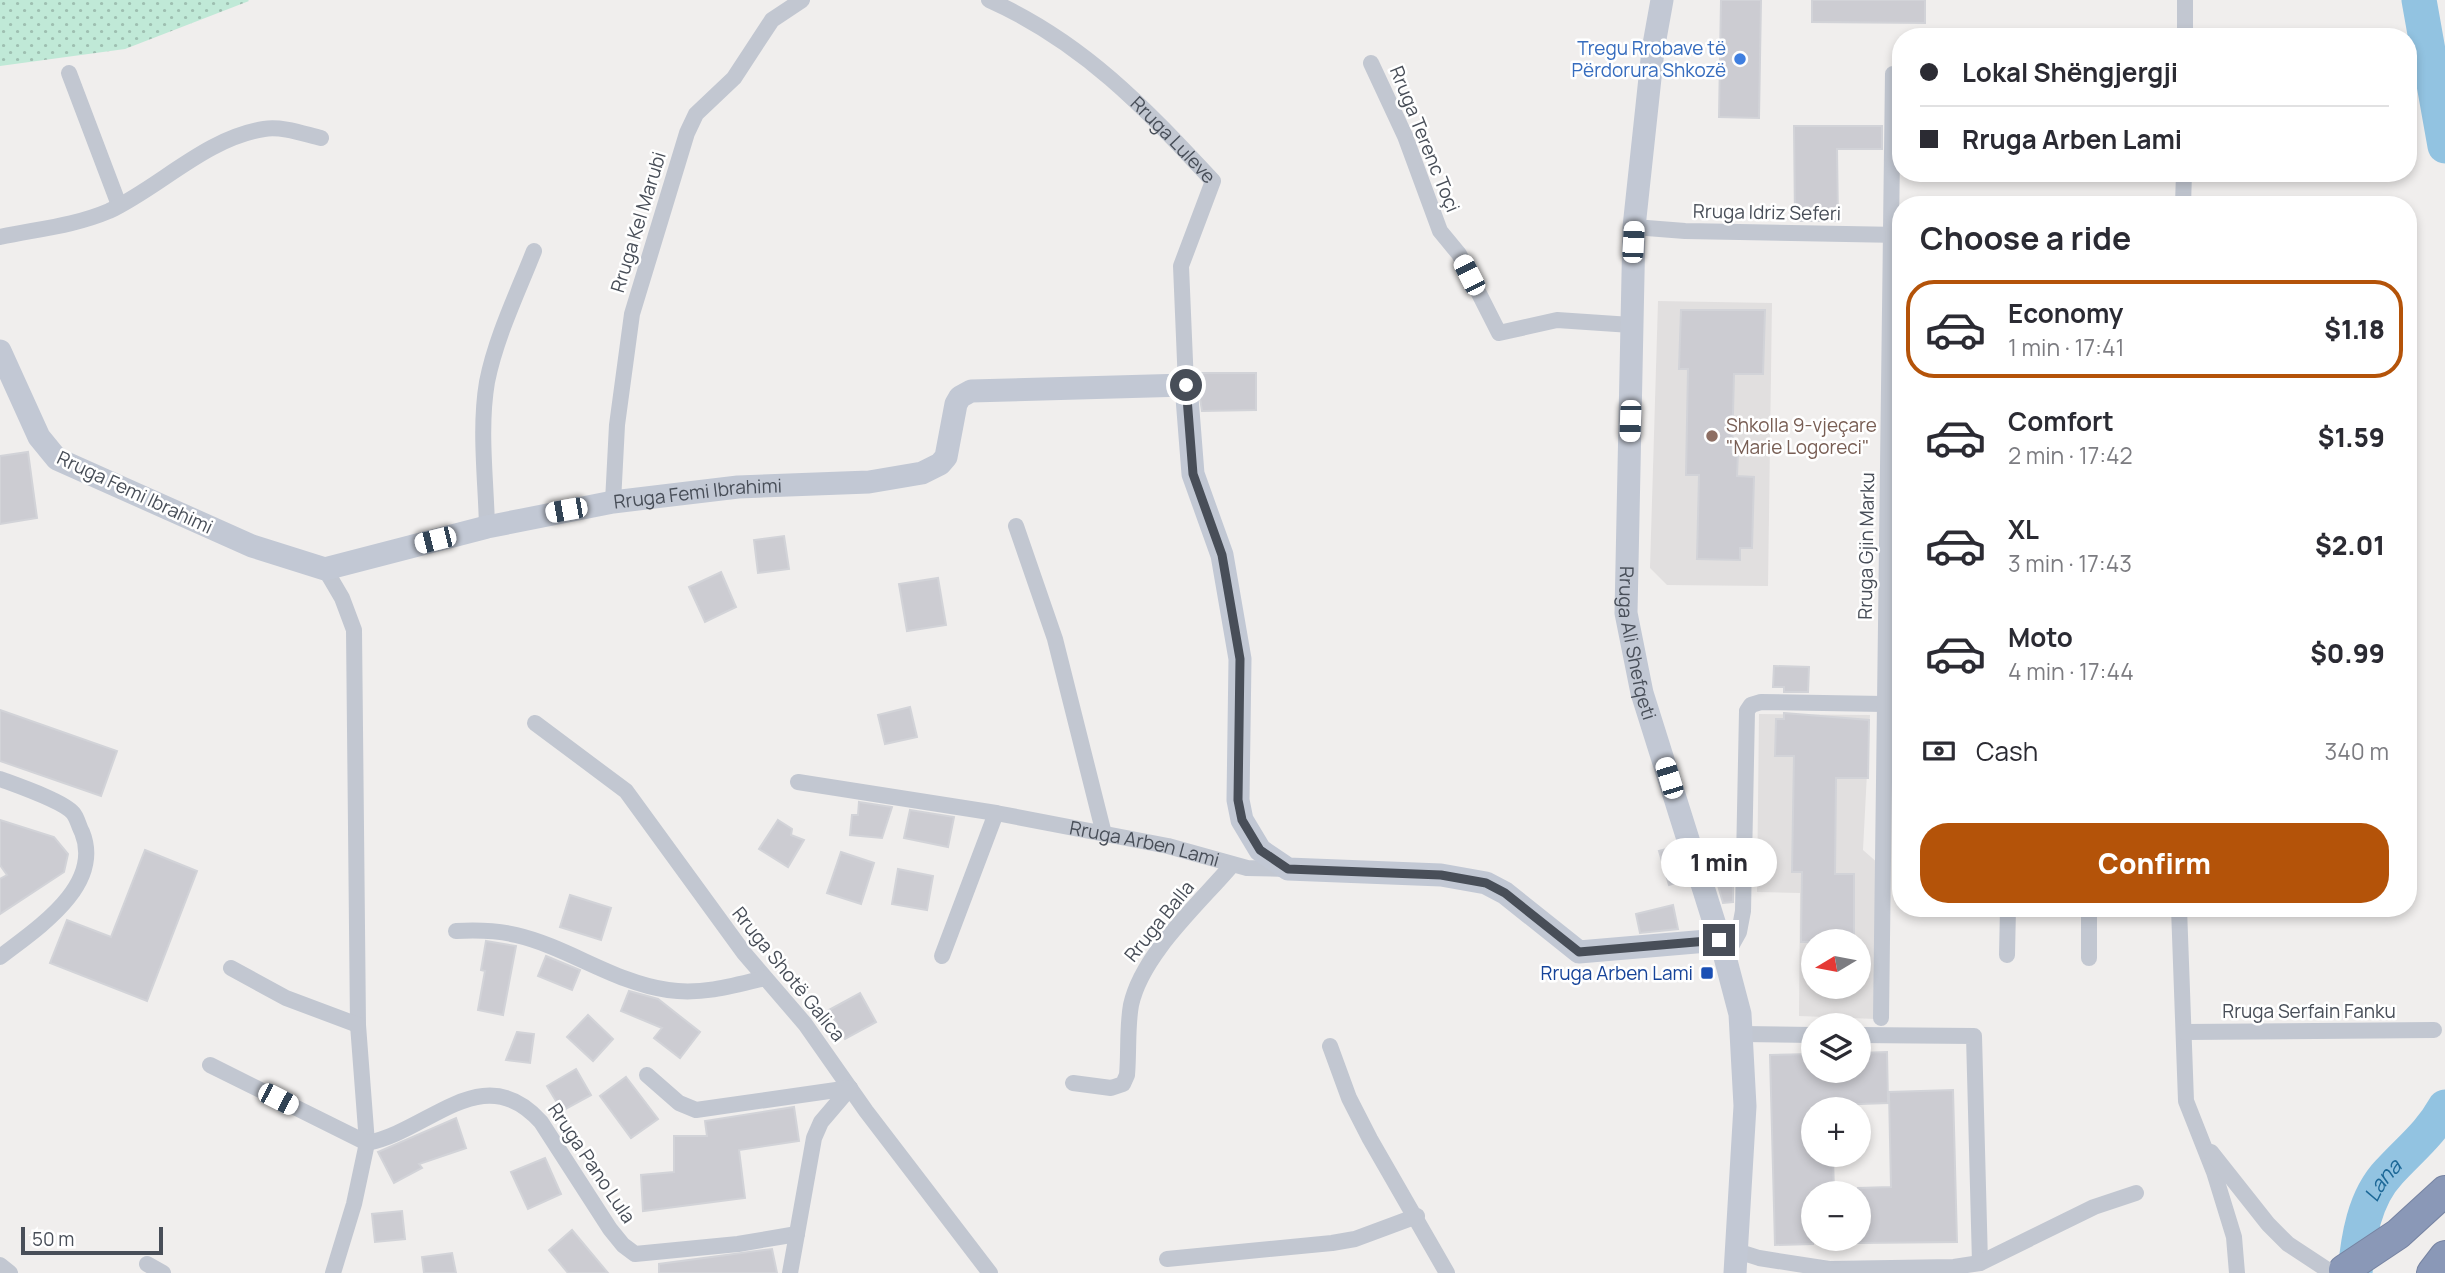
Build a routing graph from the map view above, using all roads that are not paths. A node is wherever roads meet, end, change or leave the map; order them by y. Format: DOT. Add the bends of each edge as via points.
graph roads {
  1 [pos="802,0"];
  2 [pos="989,0"];
  3 [pos="1662,0"];
  4 [pos="2185,0"];
  5 [pos="2185,28"];
  6 [pos="1371,62"];
  7 [pos="69,73"];
  8 [pos="321,138"];
  9 [pos="119,205"];
  10 [pos="1634,227"];
  11 [pos="1892,235"];
  12 [pos="0,237"];
  13 [pos="534,251"];
  14 [pos="1631,325"];
  15 [pos="0,351"];
  16 [pos="1186,385"];
  17 [pos="613,502"];
  18 [pos="1016,526"];
  19 [pos="487,527"];
  20 [pos="325,569"];
  21 [pos="1892,642"];
  22 [pos="1884,704"];
  23 [pos="535,723"];
  24 [pos="0,779"];
  25 [pos="798,782"];
  26 [pos="996,813"];
  27 [pos="1104,834"];
  28 [pos="1232,865"];
  29 [pos="1294,870"];
  30 [pos="2008,917"];
  31 [pos="2089,917"];
  32 [pos="2179,917"];
  33 [pos="456,931"];
  34 [pos="1722,948"];
  35 [pos="2007,955"];
  36 [pos="942,956"];
  37 [pos="0,957"];
  38 [pos="2089,958"];
  39 [pos="231,968"];
  40 [pos="765,978"];
  41 [pos="1881,1018"];
  42 [pos="358,1025"];
  43 [pos="2434,1030"];
  44 [pos="2184,1032"];
  45 [pos="1743,1034"];
  46 [pos="1801,1035"];
  47 [pos="1871,1035"];
  48 [pos="1330,1046"];
  49 [pos="211,1065"];
  50 [pos="647,1075"];
  51 [pos="1073,1083"];
  52 [pos="849,1088"];
  53 [pos="2203,1140"];
  54 [pos="367,1143"];
  55 [pos="2445,1191"];
  56 [pos="2136,1193"];
  57 [pos="1417,1216"];
  58 [pos="797,1234"];
  59 [pos="2445,1256"];
  60 [pos="1167,1259"];
  61 [pos="1736,1262"];
  62 [pos="1980,1262"];
  63 [pos="147,1264"];
  64 [pos="0,1265"];
  65 [pos="2340,1272"];
  66 [pos="10,1273"];
  67 [pos="163,1273"];
  68 [pos="333,1273"];
  69 [pos="790,1273"];
  70 [pos="990,1273"];
  71 [pos="1447,1273"];
  72 [pos="2237,1273"];
  73 [pos="2432,1273"];
  1 -- 17 [label="street, Rruga Kel Marubi" via="772,20 734,78 696,114 687,133 632,314 617,425"];
  2 -- 16 [label="street, Rruga Luleve" via="1063,40 1100,67 1213,181 1181,266"];
  3 -- 10 [label="street, Rruga Ali Shefqeti"];
  4 -- 5 [label="street"];
  6 -- 14 [label="street, Rruga Terenc Toçi" via="1405,136 1437,225 1459,254 1499,332 1557,320"];
  7 -- 9 [label="street"];
  8 -- 9 [label="street" via="266,128 242,135"];
  9 -- 12 [label="street" via="84,221"];
  10 -- 11 [label="street, Rruga Idriz Seferi"];
  10 -- 14 [label="street, Rruga Ali Shefqeti"];
  13 -- 19 [label="street" via="497,343 487,381"];
  14 -- 34 [label="street, Rruga Ali Shefqeti" via="1625,593 1630,642"];
  15 -- 20 [label="street, Rruga Femi Ibrahimi" via="38,437 57,459 252,546"];
  16 -- 17 [label="street, Rruga Femi Ibrahimi" via="971,391 956,404 946,457 922,472 869,482 727,488"];
  16 -- 29 [label="street, Rruga Luleve" via="1193,474 1222,555 1240,659 1238,782 1242,820 1260,850"];
  17 -- 19 [label="street, Rruga Femi Ibrahimi"];
  18 -- 27 [label="street" via="1055,639"];
  19 -- 20 [label="street, Rruga Femi Ibrahimi"];
  20 -- 42 [label="street" via="355,630"];
  21 -- 22 [label="street, Rruga Gjin Marku"];
  22 -- 34 [label="street" via="1761,702 1747,711 1743,911 1740,932"];
  22 -- 41 [label="street, Rruga Gjin Marku"];
  23 -- 40 [label="street, Rruga Shotë Galica" via="626,791"];
  24 -- 37 [label="street" via="73,812 86,843 86,864 71,896"];
  25 -- 26 [label="street, Rruga Arben Lami"];
  26 -- 27 [label="street, Rruga Arben Lami"];
  26 -- 36 [label="street"];
  27 -- 28 [label="street, Rruga Arben Lami"];
  28 -- 29 [label="street, Rruga Arben Lami"];
  28 -- 51 [label="street, Rruga Balla" via="1139,979 1131,1006 1123,1084 1111,1088"];
  29 -- 34 [label="street, Rruga Arben Lami" via="1441,875 1486,883 1579,952"];
  30 -- 35 [label="street"];
  31 -- 38 [label="street"];
  32 -- 44 [label="street"];
  33 -- 40 [label="street" via="515,935 668,990 698,992"];
  34 -- 45 [label="street, Rruga Ali Shefqeti"];
  39 -- 42 [label="street" via="286,998"];
  40 -- 52 [label="street, Rruga Shotë Galica" via="805,1024"];
  42 -- 54 [label="street"];
  43 -- 44 [label="street, Rruga Serfain Fanku"];
  44 -- 53 [label="street" via="2186,1101"];
  45 -- 46 [label="street"];
  45 -- 61 [label="street, Rruga Ali Shefqeti" via="1745,1106"];
  47 -- 62 [label="street" via="1974,1036"];
  48 -- 57 [label="street" via="1349,1098"];
  49 -- 54 [label="street"];
  50 -- 52 [label="street" via="678,1103 696,1110"];
  52 -- 58 [label="street" via="814,1138"];
  52 -- 70 [label="street, Rruga Shotë Galica"];
  53 -- 65 [label="street" via="2267,1224 2288,1244"];
  53 -- 72 [label="street" via="2234,1237"];
  54 -- 58 [label="street, Rruga Pano Lula" via="476,1095 504,1094 527,1106 541,1122 610,1229 635,1254"];
  54 -- 68 [label="street"];
  55 -- 65 [label="highway" via="2380,1247"];
  56 -- 62 [label="street" via="2094,1207"];
  57 -- 60 [label="street" via="1332,1243"];
  57 -- 71 [label="street"];
  58 -- 69 [label="street"];
  59 -- 73 [label="highway"];
  61 -- 62 [label="street" via="1829,1269 1954,1267"];
  63 -- 67 [label="street"];
  64 -- 66 [label="street"];
}
